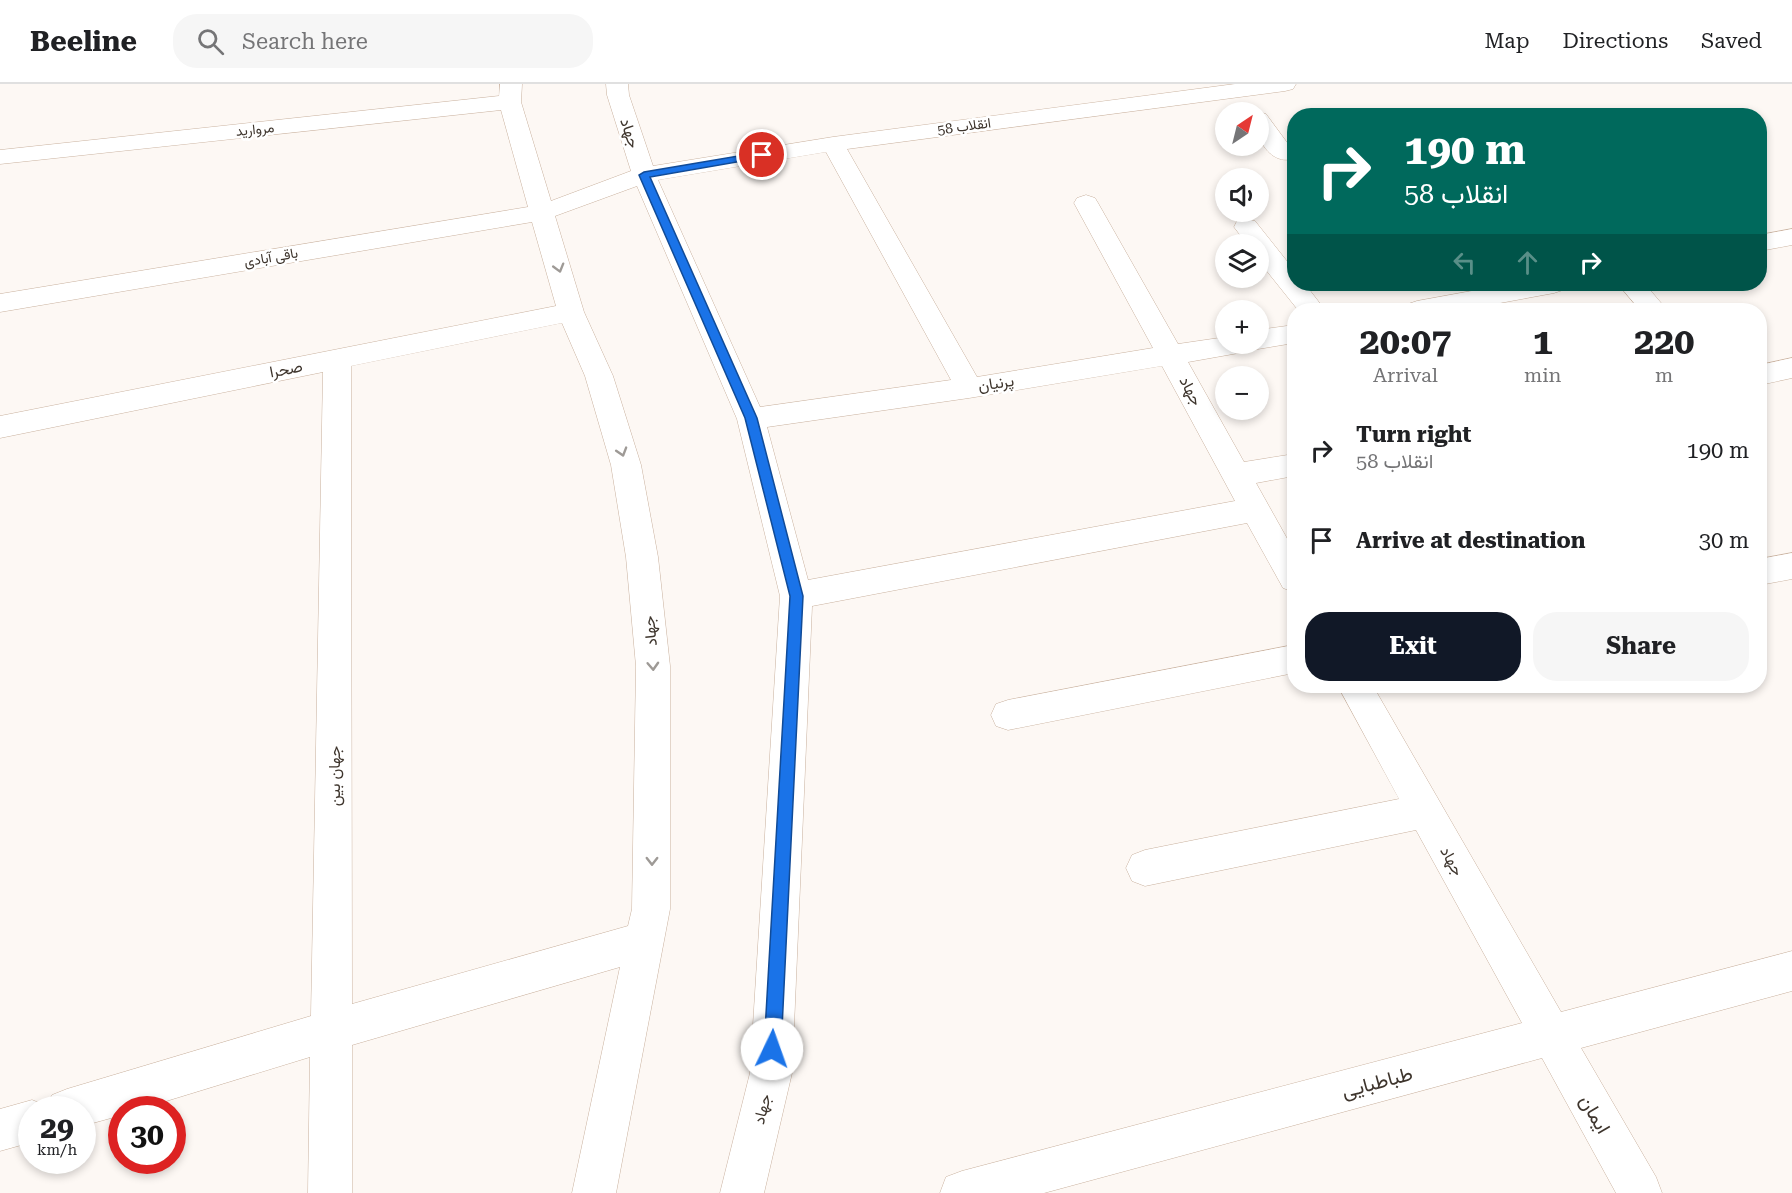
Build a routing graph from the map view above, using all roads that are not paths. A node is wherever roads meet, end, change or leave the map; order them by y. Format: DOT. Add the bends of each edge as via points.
graph roads {
  1 [pos="617,84"];
  2 [pos="1285,84"];
  3 [pos="1237,90"];
  4 [pos="510,93"];
  5 [pos="1246,102"];
  6 [pos="1269,134"];
  7 [pos="834,144"];
  8 [pos="1284,154"];
  9 [pos="0,157"];
  10 [pos="644,175"];
  11 [pos="1086,203"];
  12 [pos="543,212"];
  13 [pos="1246,227"];
  14 [pos="1792,237"];
  15 [pos="1767,242"];
  16 [pos="1287,279"];
  17 [pos="1297,291"];
  18 [pos="1513,291"];
  19 [pos="1637,291"];
  20 [pos="0,303"];
  21 [pos="1306,303"];
  22 [pos="1453,303"];
  23 [pos="1648,303"];
  24 [pos="571,312"];
  25 [pos="1287,335"];
  26 [pos="1269,338"];
  27 [pos="1215,348"];
  28 [pos="1172,356"];
  29 [pos="337,359"];
  30 [pos="1792,368"];
  31 [pos="1767,373"];
  32 [pos="969,387"];
  33 [pos="751,418"];
  34 [pos="0,427"];
  35 [pos="1287,466"];
  36 [pos="1236,475"];
  37 [pos="1255,509"];
  38 [pos="1287,566"];
  39 [pos="1792,566"];
  40 [pos="1767,571"];
  41 [pos="796,596"];
  42 [pos="1287,659"];
  43 [pos="1359,693"];
  44 [pos="1008,715"];
  45 [pos="1425,811"];
  46 [pos="1145,868"];
  47 [pos="646,940"];
  48 [pos="1792,971"];
  49 [pos="332,1030"];
  50 [pos="1550,1036"];
  51 [pos="96,1101"];
  52 [pos="18,1125"];
  53 [pos="0,1130"];
  54 [pos="330,1193"];
  55 [pos="594,1193"];
  56 [pos="742,1193"];
  57 [pos="962,1193"];
  58 [pos="1640,1193"];
  1 -- 10 [label="street, جهاد"];
  2 -- 3 [label="street, انقلاب 58"];
  3 -- 5 [label="street"];
  3 -- 7 [label="street, انقلاب 58"];
  4 -- 9 [label="street, مروارید"];
  4 -- 12 [label="street, جهاد"];
  6 -- 8 [label="street"];
  7 -- 10 [label="street, انقلاب 58"];
  7 -- 32 [label="street"];
  10 -- 12 [label="street, باقی آبادی"];
  10 -- 33 [label="street, جهاد"];
  11 -- 28 [label="street, جهاد"];
  12 -- 20 [label="street, باقی آبادی"];
  12 -- 24 [label="street, جهاد, one-way"];
  13 -- 16 [label="street"];
  14 -- 15 [label="street"];
  17 -- 21 [label="street"];
  18 -- 22 [label="street"];
  19 -- 23 [label="street"];
  24 -- 29 [label="street, صحرا"];
  24 -- 47 [label="street, جهاد, one-way" via="599,375 626,465 642,557 653,666 651,909"];
  25 -- 26 [label="street"];
  27 -- 28 [label="street, پرنیان"];
  28 -- 32 [label="street, پرنیان"];
  28 -- 36 [label="street, جهاد"];
  29 -- 34 [label="street, صحرا"];
  29 -- 49 [label="street, جهان بین"];
  30 -- 31 [label="street"];
  32 -- 33 [label="street, پرنیان"];
  33 -- 41 [label="street, جهاد"];
  35 -- 36 [label="street"];
  36 -- 37 [label="street, جهاد"];
  37 -- 38 [label="street, جهاد"];
  37 -- 41 [label="street"];
  39 -- 40 [label="street"];
  41 -- 56 [label="street, جهاد" via="771,1073"];
  42 -- 44 [label="street"];
  43 -- 45 [label="street, جهاد"];
  45 -- 46 [label="street"];
  45 -- 50 [label="street, جهاد"];
  47 -- 49 [label="street"];
  47 -- 55 [label="street, جهاد"];
  48 -- 50 [label="street, طباطبایی"];
  49 -- 51 [label="street"];
  49 -- 54 [label="street, جهان بین"];
  50 -- 57 [label="street, طباطبایی"];
  50 -- 58 [label="street, ایمان"];
  52 -- 53 [label="street"];
}
